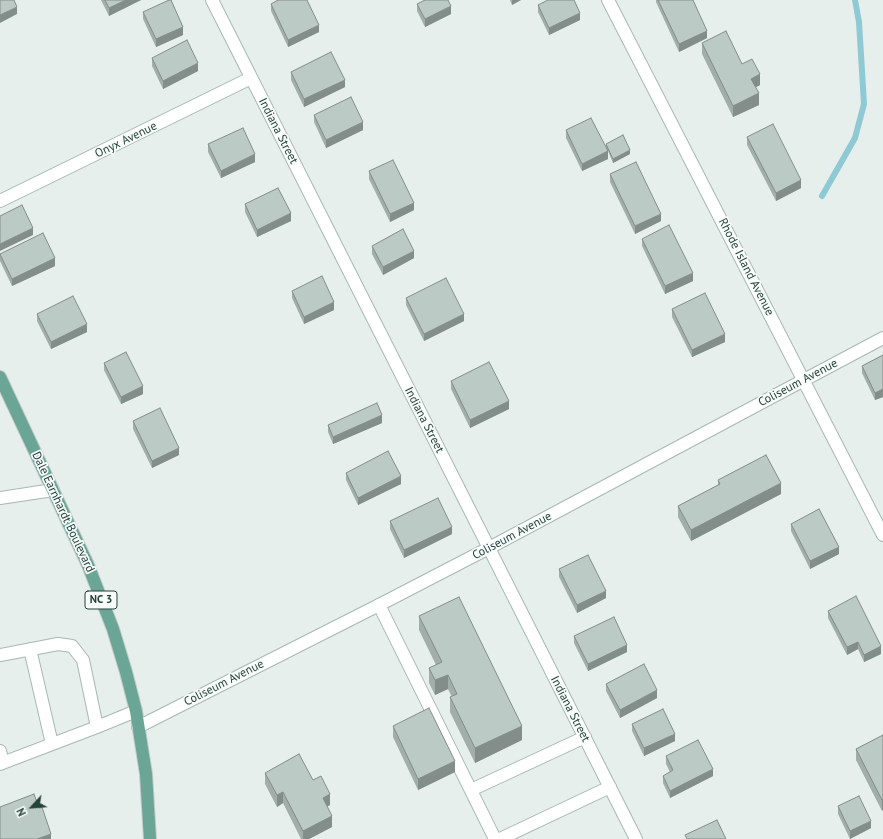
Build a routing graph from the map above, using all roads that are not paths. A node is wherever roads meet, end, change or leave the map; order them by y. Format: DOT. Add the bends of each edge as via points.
graph roads {
  1 [pos="212,0"];
  2 [pos="608,0"];
  3 [pos="251,78"];
  4 [pos="0,201"];
  5 [pos="883,338"];
  6 [pos="0,377"];
  7 [pos="804,380"];
  8 [pos="53,490"];
  9 [pos="0,498"];
  10 [pos="883,535"];
  11 [pos="489,548"];
  12 [pos="379,605"];
  13 [pos="30,649"];
  14 [pos="0,655"];
  15 [pos="136,711"];
  16 [pos="97,727"];
  17 [pos="138,727"];
  18 [pos="585,737"];
  19 [pos="52,744"];
  20 [pos="1,759"];
  21 [pos="610,787"];
  22 [pos="471,790"];
  23 [pos="150,839"];
  24 [pos="495,839"];
  25 [pos="500,839"];
  26 [pos="636,839"];
  1 -- 3 [label="street, Indiana Street"];
  2 -- 7 [label="street, Rhode Island Avenue"];
  3 -- 4 [label="street, Onyx Avenue"];
  3 -- 11 [label="street, Indiana Street"];
  5 -- 7 [label="street, Coliseum Avenue"];
  6 -- 8 [label="main road, Dale Earnhardt Boulevard / NC 3"];
  7 -- 10 [label="street, Rhode Island Avenue"];
  7 -- 11 [label="street, Coliseum Avenue"];
  8 -- 9 [label="street"];
  8 -- 15 [label="main road, Dale Earnhardt Boulevard / NC 3" via="88,566 113,629"];
  11 -- 12 [label="street, Coliseum Avenue"];
  11 -- 18 [label="street, Indiana Street"];
  12 -- 17 [label="street, Coliseum Avenue"];
  12 -- 22 [label="street"];
  13 -- 14 [label="street"];
  13 -- 16 [label="street" via="58,644 72,646 83,660"];
  13 -- 19 [label="street"];
  15 -- 16 [label="street"];
  15 -- 17 [label="main road, Dale Earnhardt Boulevard / NC 3"];
  16 -- 19 [label="street"];
  17 -- 23 [label="main road, Dale Earnhardt Boulevard / NC 3" via="146,774"];
  18 -- 21 [label="street, Indiana Street"];
  18 -- 22 [label="street"];
  19 -- 20 [label="street"];
  21 -- 25 [label="street"];
  21 -- 26 [label="street, Indiana Street"];
  22 -- 24 [label="street"];
}
